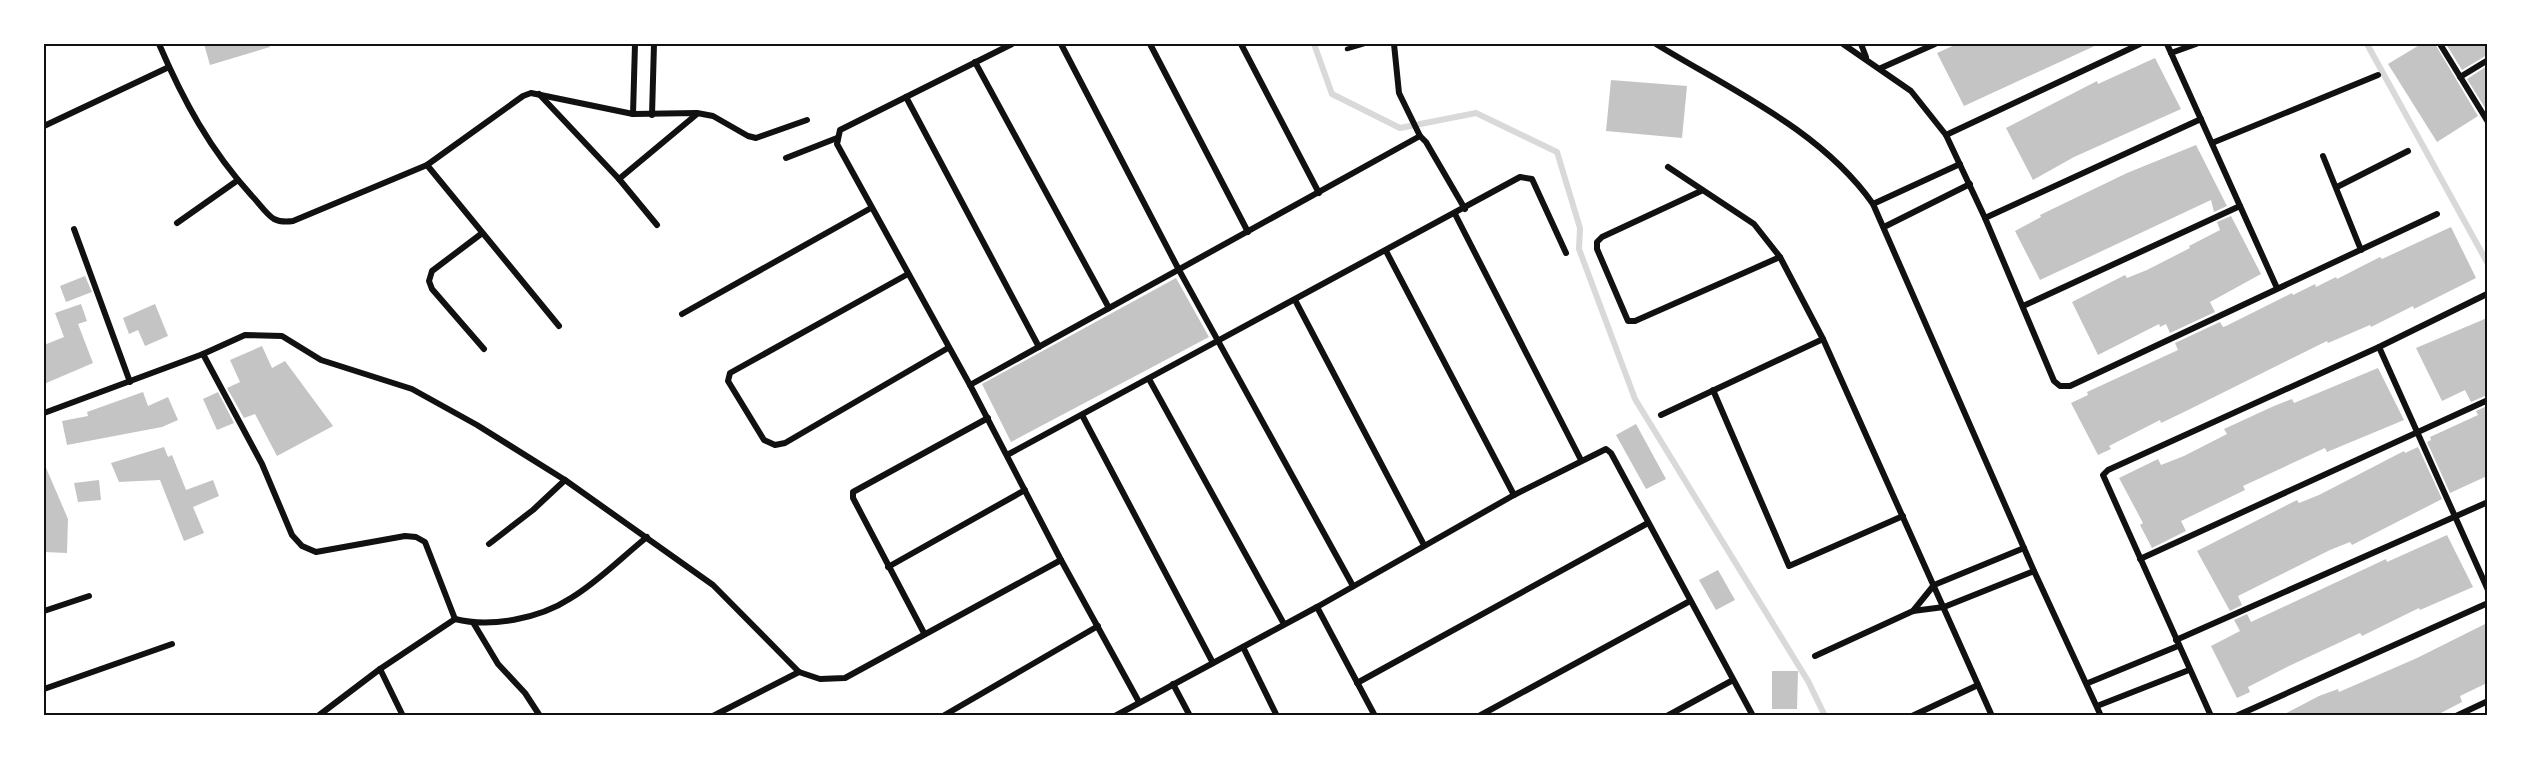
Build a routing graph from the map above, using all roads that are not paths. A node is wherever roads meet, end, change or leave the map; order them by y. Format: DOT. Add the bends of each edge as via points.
graph roads {
  1 [pos="159,44"];
  2 [pos="635,44"];
  3 [pos="654,44"];
  4 [pos="1012,44"];
  5 [pos="1061,44"];
  6 [pos="1150,44"];
  7 [pos="1241,44"];
  8 [pos="1364,44"];
  9 [pos="1394,44"];
  10 [pos="1656,44"];
  11 [pos="1843,44"];
  12 [pos="1861,44"];
  13 [pos="1935,44"];
  14 [pos="2140,44"];
  15 [pos="2167,44"];
  16 [pos="2196,44"];
  17 [pos="2440,44"];
  18 [pos="1347,49"];
  19 [pos="2171,53"];
  20 [pos="1866,57"];
  21 [pos="2487,60"];
  22 [pos="975,62"];
  23 [pos="169,68"];
  24 [pos="1881,68"];
  25 [pos="2378,75"];
  26 [pos="2460,77"];
  27 [pos="538,93"];
  28 [pos="906,97"];
  29 [pos="697,113"];
  30 [pos="633,114"];
  31 [pos="652,115"];
  32 [pos="2201,119"];
  33 [pos="807,120"];
  34 [pos="2487,122"];
  35 [pos="44,126"];
  36 [pos="1946,135"];
  37 [pos="1420,136"];
  38 [pos="837,138"];
  39 [pos="2212,143"];
  40 [pos="2408,151"];
  41 [pos="2323,156"];
  42 [pos="786,158"];
  43 [pos="1960,164"];
  44 [pos="427,165"];
  45 [pos="1668,167"];
  46 [pos="619,179"];
  47 [pos="238,180"];
  48 [pos="1970,184"];
  49 [pos="2337,187"];
  50 [pos="1701,191"];
  51 [pos="1319,193"];
  52 [pos="1873,204"];
  53 [pos="2241,206"];
  54 [pos="871,208"];
  55 [pos="1465,209"];
  56 [pos="1455,214"];
  57 [pos="2437,214"];
  58 [pos="1985,218"];
  59 [pos="177,223"];
  60 [pos="657,225"];
  61 [pos="1884,227"];
  62 [pos="74,229"];
  63 [pos="1248,232"];
  64 [pos="482,234"];
  65 [pos="2361,250"];
  66 [pos="1386,251"];
  67 [pos="1566,253"];
  68 [pos="1780,257"];
  69 [pos="1179,270"];
  70 [pos="908,274"];
  71 [pos="2277,288"];
  72 [pos="2487,294"];
  73 [pos="1295,300"];
  74 [pos="2023,306"];
  75 [pos="1109,308"];
  76 [pos="682,314"];
  77 [pos="559,326"];
  78 [pos="1822,339"];
  79 [pos="1219,340"];
  80 [pos="1039,347"];
  81 [pos="2379,347"];
  82 [pos="948,348"];
  83 [pos="484,349"];
  84 [pos="203,354"];
  85 [pos="1149,379"];
  86 [pos="130,382"];
  87 [pos="970,385"];
  88 [pos="1713,390"];
  89 [pos="2487,400"];
  90 [pos="44,413"];
  91 [pos="1083,415"];
  92 [pos="1661,415"];
  93 [pos="988,418"];
  94 [pos="2416,431"];
  95 [pos="1007,455"];
  96 [pos="1581,460"];
  97 [pos="565,480"];
  98 [pos="1025,490"];
  99 [pos="1514,495"];
  100 [pos="2487,502"];
  101 [pos="1903,516"];
  102 [pos="2454,516"];
  103 [pos="1648,523"];
  104 [pos="647,537"];
  105 [pos="489,544"];
  106 [pos="1424,545"];
  107 [pos="2025,548"];
  108 [pos="2140,559"];
  109 [pos="1061,560"];
  110 [pos="888,567"];
  111 [pos="2034,571"];
  112 [pos="1934,585"];
  113 [pos="1353,586"];
  114 [pos="2487,590"];
  115 [pos="89,596"];
  116 [pos="1690,601"];
  117 [pos="2487,603"];
  118 [pos="1317,607"];
  119 [pos="1944,607"];
  120 [pos="44,611"];
  121 [pos="1913,611"];
  122 [pos="455,619"];
  123 [pos="474,624"];
  124 [pos="1284,624"];
  125 [pos="1098,626"];
  126 [pos="924,633"];
  127 [pos="2177,643"];
  128 [pos="172,644"];
  129 [pos="1243,646"];
  130 [pos="1815,656"];
  131 [pos="1213,663"];
  132 [pos="380,669"];
  133 [pos="2189,670"];
  134 [pos="799,672"];
  135 [pos="1733,680"];
  136 [pos="1357,683"];
  137 [pos="2088,683"];
  138 [pos="1173,684"];
  139 [pos="1978,685"];
  140 [pos="44,689"];
  141 [pos="2487,701"];
  142 [pos="1139,702"];
  143 [pos="2097,706"];
  144 [pos="318,716"];
  145 [pos="403,716"];
  146 [pos="540,716"];
  147 [pos="713,716"];
  148 [pos="943,716"];
  149 [pos="1115,716"];
  150 [pos="1190,716"];
  151 [pos="1277,716"];
  152 [pos="1375,716"];
  153 [pos="1479,716"];
  154 [pos="1667,716"];
  155 [pos="1753,716"];
  156 [pos="1912,716"];
  157 [pos="1992,716"];
  158 [pos="2102,716"];
  159 [pos="2211,716"];
  160 [pos="2236,716"];
  161 [pos="2456,716"];
  1 -- 23 [label="street"];
  2 -- 30 [label="street"];
  3 -- 31 [label="street"];
  4 -- 22 [label="street"];
  5 -- 69 [label="street"];
  6 -- 63 [label="street"];
  7 -- 51 [label="street"];
  8 -- 18 [label="lane"];
  9 -- 37 [label="street" via="1399,93"];
  10 -- 52 [label="street" via="1796,130 1834,159"];
  11 -- 20 [label="street"];
  12 -- 20 [label="street"];
  13 -- 24 [label="street"];
  14 -- 36 [label="street"];
  15 -- 19 [label="street"];
  16 -- 19 [label="street"];
  17 -- 26 [label="street"];
  19 -- 32 [label="street"];
  20 -- 24 [label="street"];
  21 -- 26 [label="street"];
  22 -- 28 [label="street"];
  22 -- 75 [label="street"];
  23 -- 35 [label="street"];
  23 -- 47 [label="street" via="196,122"];
  24 -- 36 [label="street" via="1911,91"];
  25 -- 39 [label="street"];
  26 -- 34 [label="street"];
  27 -- 30 [label="street"];
  27 -- 44 [label="street" via="523,96"];
  27 -- 46 [label="street"];
  28 -- 38 [label="street" via="840,130"];
  28 -- 80 [label="street"];
  29 -- 31 [label="street"];
  29 -- 33 [label="street" via="713,116 756,138"];
  29 -- 46 [label="street"];
  30 -- 31 [label="street"];
  32 -- 39 [label="street"];
  32 -- 58 [label="street"];
  36 -- 43 [label="street"];
  37 -- 51 [label="street"];
  37 -- 55 [label="street"];
  38 -- 42 [label="street"];
  38 -- 54 [label="street"];
  39 -- 53 [label="street"];
  40 -- 49 [label="street"];
  41 -- 49 [label="street"];
  43 -- 48 [label="street"];
  43 -- 52 [label="street"];
  44 -- 47 [label="street" via="292,221 273,219"];
  44 -- 64 [label="street"];
  45 -- 50 [label="street"];
  46 -- 60 [label="street"];
  47 -- 59 [label="street"];
  48 -- 58 [label="street"];
  48 -- 61 [label="street"];
  49 -- 65 [label="street"];
  50 -- 68 [label="street" via="1754,224"];
  50 -- 68 [label="street" via="1597,242 1596,249 1628,321"];
  51 -- 63 [label="street"];
  52 -- 61 [label="street"];
  53 -- 71 [label="street"];
  53 -- 74 [label="street"];
  54 -- 70 [label="street"];
  54 -- 76 [label="street"];
  55 -- 56 [label="street"];
  55 -- 67 [label="street" via="1520,177 1532,179"];
  56 -- 66 [label="street"];
  56 -- 96 [label="street"];
  57 -- 65 [label="street"];
  58 -- 74 [label="street"];
  61 -- 107 [label="street"];
  62 -- 86 [label="street"];
  63 -- 69 [label="street"];
  64 -- 77 [label="street"];
  64 -- 83 [label="street" via="432,271 429,281"];
  65 -- 71 [label="street"];
  66 -- 73 [label="street"];
  66 -- 99 [label="street"];
  68 -- 78 [label="street"];
  69 -- 75 [label="street"];
  69 -- 79 [label="street"];
  70 -- 82 [label="street"];
  70 -- 82 [label="street" via="730,373 728,381 764,440 775,446"];
  71 -- 74 [label="street" via="2070,386 2054,381"];
  72 -- 81 [label="street"];
  73 -- 79 [label="street"];
  73 -- 106 [label="street"];
  75 -- 80 [label="street"];
  78 -- 88 [label="street"];
  78 -- 101 [label="street"];
  79 -- 85 [label="street"];
  79 -- 113 [label="street"];
  80 -- 87 [label="street"];
  81 -- 94 [label="street"];
  81 -- 108 [label="street" via="2108,470 2103,475 2104,483"];
  82 -- 87 [label="street"];
  84 -- 86 [label="street"];
  84 -- 97 [label="street" via="244,335 282,336 321,360 412,389"];
  84 -- 122 [label="street" via="262,464 292,535 316,552 385,538 416,537 425,542"];
  85 -- 91 [label="street"];
  85 -- 124 [label="street"];
  86 -- 90 [label="street"];
  87 -- 93 [label="street"];
  88 -- 92 [label="street"];
  88 -- 101 [label="street" via="1788,566"];
  89 -- 94 [label="street"];
  91 -- 95 [label="street"];
  91 -- 131 [label="street"];
  93 -- 95 [label="street"];
  93 -- 110 [label="street" via="854,489 853,498"];
  94 -- 102 [label="street"];
  94 -- 108 [label="street"];
  95 -- 98 [label="street"];
  96 -- 99 [label="street"];
  96 -- 103 [label="street" via="1600,450 1611,453"];
  97 -- 104 [label="street"];
  97 -- 105 [label="street"];
  98 -- 109 [label="street"];
  98 -- 110 [label="street"];
  99 -- 106 [label="street"];
  100 -- 102 [label="street"];
  101 -- 112 [label="street"];
  102 -- 114 [label="street"];
  102 -- 127 [label="street"];
  103 -- 116 [label="street"];
  103 -- 136 [label="street"];
  104 -- 123 [label="street" via="571,598 531,614"];
  104 -- 134 [label="street" via="713,585"];
  106 -- 113 [label="street"];
  107 -- 111 [label="street"];
  107 -- 112 [label="street"];
  108 -- 127 [label="street"];
  109 -- 125 [label="street"];
  109 -- 126 [label="street"];
  110 -- 126 [label="street"];
  111 -- 119 [label="street"];
  111 -- 137 [label="street"];
  112 -- 119 [label="street"];
  112 -- 121 [label="street"];
  113 -- 118 [label="street"];
  115 -- 120 [label="street"];
  116 -- 135 [label="street"];
  116 -- 153 [label="street"];
  117 -- 160 [label="street"];
  118 -- 124 [label="street"];
  118 -- 136 [label="street"];
  119 -- 121 [label="street"];
  119 -- 139 [label="street"];
  121 -- 130 [label="street"];
  122 -- 123 [label="street"];
  122 -- 132 [label="street"];
  123 -- 146 [label="street" via="498,664"];
  124 -- 129 [label="street"];
  125 -- 142 [label="street"];
  125 -- 148 [label="street"];
  126 -- 134 [label="street" via="845,678 820,679"];
  127 -- 133 [label="street"];
  127 -- 137 [label="street"];
  128 -- 140 [label="street"];
  129 -- 131 [label="street"];
  129 -- 151 [label="street"];
  131 -- 138 [label="street"];
  132 -- 144 [label="street"];
  132 -- 145 [label="street"];
  133 -- 143 [label="street"];
  133 -- 159 [label="street"];
  134 -- 147 [label="street"];
  135 -- 154 [label="street"];
  135 -- 155 [label="street"];
  136 -- 152 [label="street"];
  137 -- 143 [label="street"];
  138 -- 142 [label="street"];
  138 -- 150 [label="street"];
  139 -- 156 [label="street"];
  139 -- 157 [label="street"];
  141 -- 161 [label="street"];
  142 -- 149 [label="street"];
  143 -- 158 [label="street"];
}
